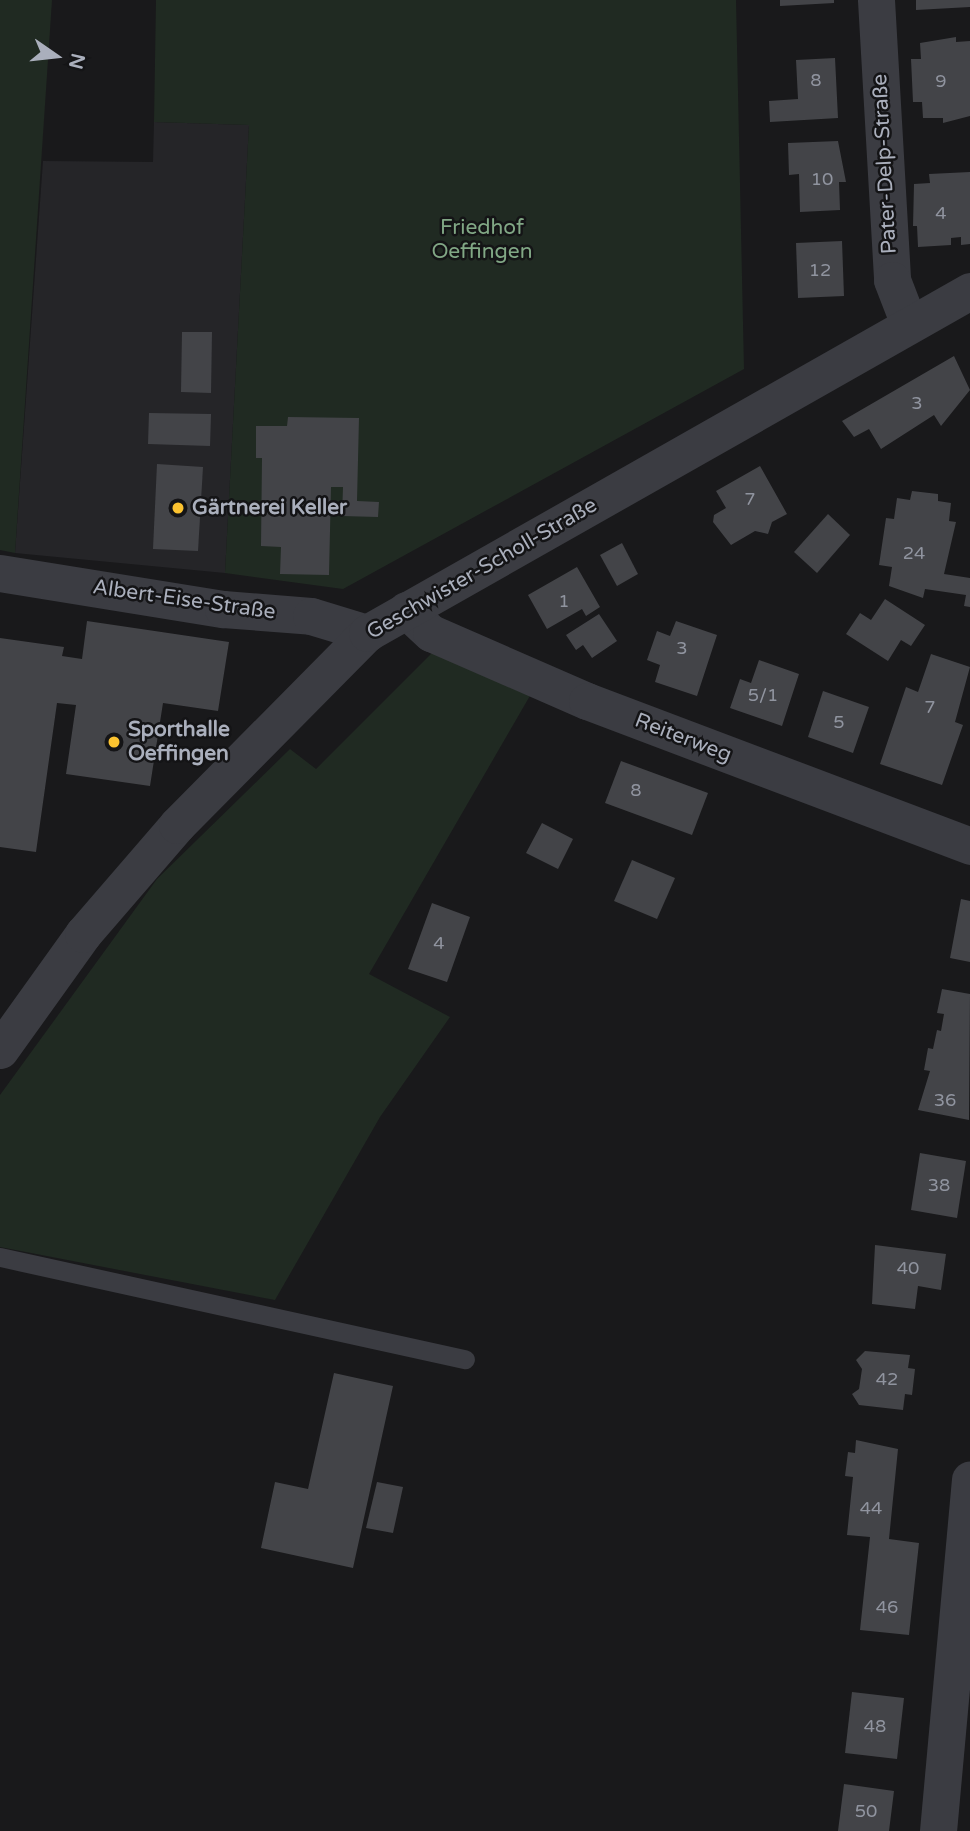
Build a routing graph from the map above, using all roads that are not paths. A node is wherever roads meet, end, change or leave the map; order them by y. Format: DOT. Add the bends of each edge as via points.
graph roads {
  1 [pos="876,0"];
  2 [pos="970,291"];
  3 [pos="909,324"];
  4 [pos="0,573"];
  5 [pos="406,611"];
  6 [pos="367,633"];
  7 [pos="970,846"];
  8 [pos="0,1050"];
  9 [pos="0,1257"];
  10 [pos="465,1359"];
  11 [pos="970,1479"];
  12 [pos="938,1831"];
  1 -- 3 [label="street, Pater-Delp-Straße" via="892,280"];
  2 -- 3 [label="street, Geschwister-Scholl-Straße"];
  3 -- 5 [label="street, Geschwister-Scholl-Straße"];
  4 -- 6 [label="street, Albert-Eise-Straße" via="223,609 311,616"];
  5 -- 6 [label="street, Geschwister-Scholl-Straße"];
  5 -- 7 [label="street, Reiterweg" via="431,633 587,701"];
  6 -- 8 [label="street, Geschwister-Scholl-Straße" via="177,825 83,934"];
  9 -- 10 [label="lane"];
  11 -- 12 [label="street"];
}
